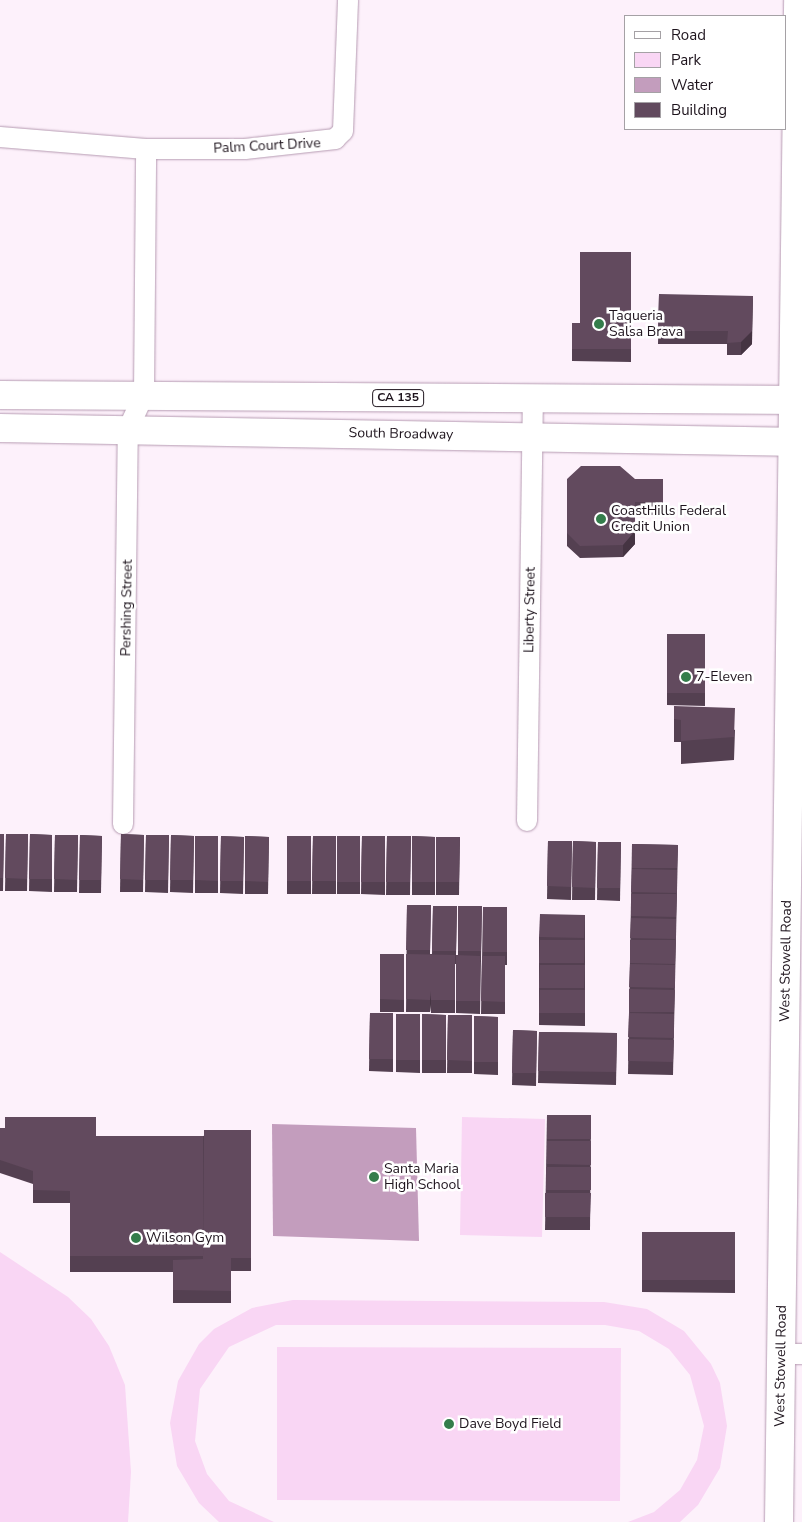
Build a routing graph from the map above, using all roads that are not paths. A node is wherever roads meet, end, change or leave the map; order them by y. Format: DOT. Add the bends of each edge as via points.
graph roads {
  1 [pos="348,0"];
  2 [pos="798,0"];
  3 [pos="0,137"];
  4 [pos="146,149"];
  5 [pos="0,395"];
  6 [pos="144,395"];
  7 [pos="533,399"];
  8 [pos="799,400"];
  9 [pos="0,428"];
  10 [pos="128,429"];
  11 [pos="532,436"];
  12 [pos="798,442"];
  13 [pos="527,821"];
  14 [pos="123,824"];
  15 [pos="792,1354"];
  16 [pos="778,1522"];
  1 -- 4 [label="street, Palm Court Drive" via="342,131 335,140 245,149"];
  2 -- 8 [label="main road, West Stowell Road"];
  3 -- 4 [label="street, Palm Court Drive"];
  4 -- 6 [label="street"];
  5 -- 6 [label="main road, CA 135"];
  6 -- 7 [label="main road, CA 135"];
  6 -- 10 [label="street, Pershing Street"];
  7 -- 8 [label="main road, CA 135"];
  7 -- 11 [label="street, Liberty Street"];
  8 -- 12 [label="main road, West Stowell Road"];
  9 -- 10 [label="main road, South Broadway"];
  10 -- 11 [label="main road, South Broadway"];
  10 -- 14 [label="street, Pershing Street"];
  11 -- 12 [label="main road, South Broadway"];
  11 -- 13 [label="street, Liberty Street"];
  12 -- 15 [label="main road, West Stowell Road"];
  15 -- 16 [label="main road, West Stowell Road"];
}
